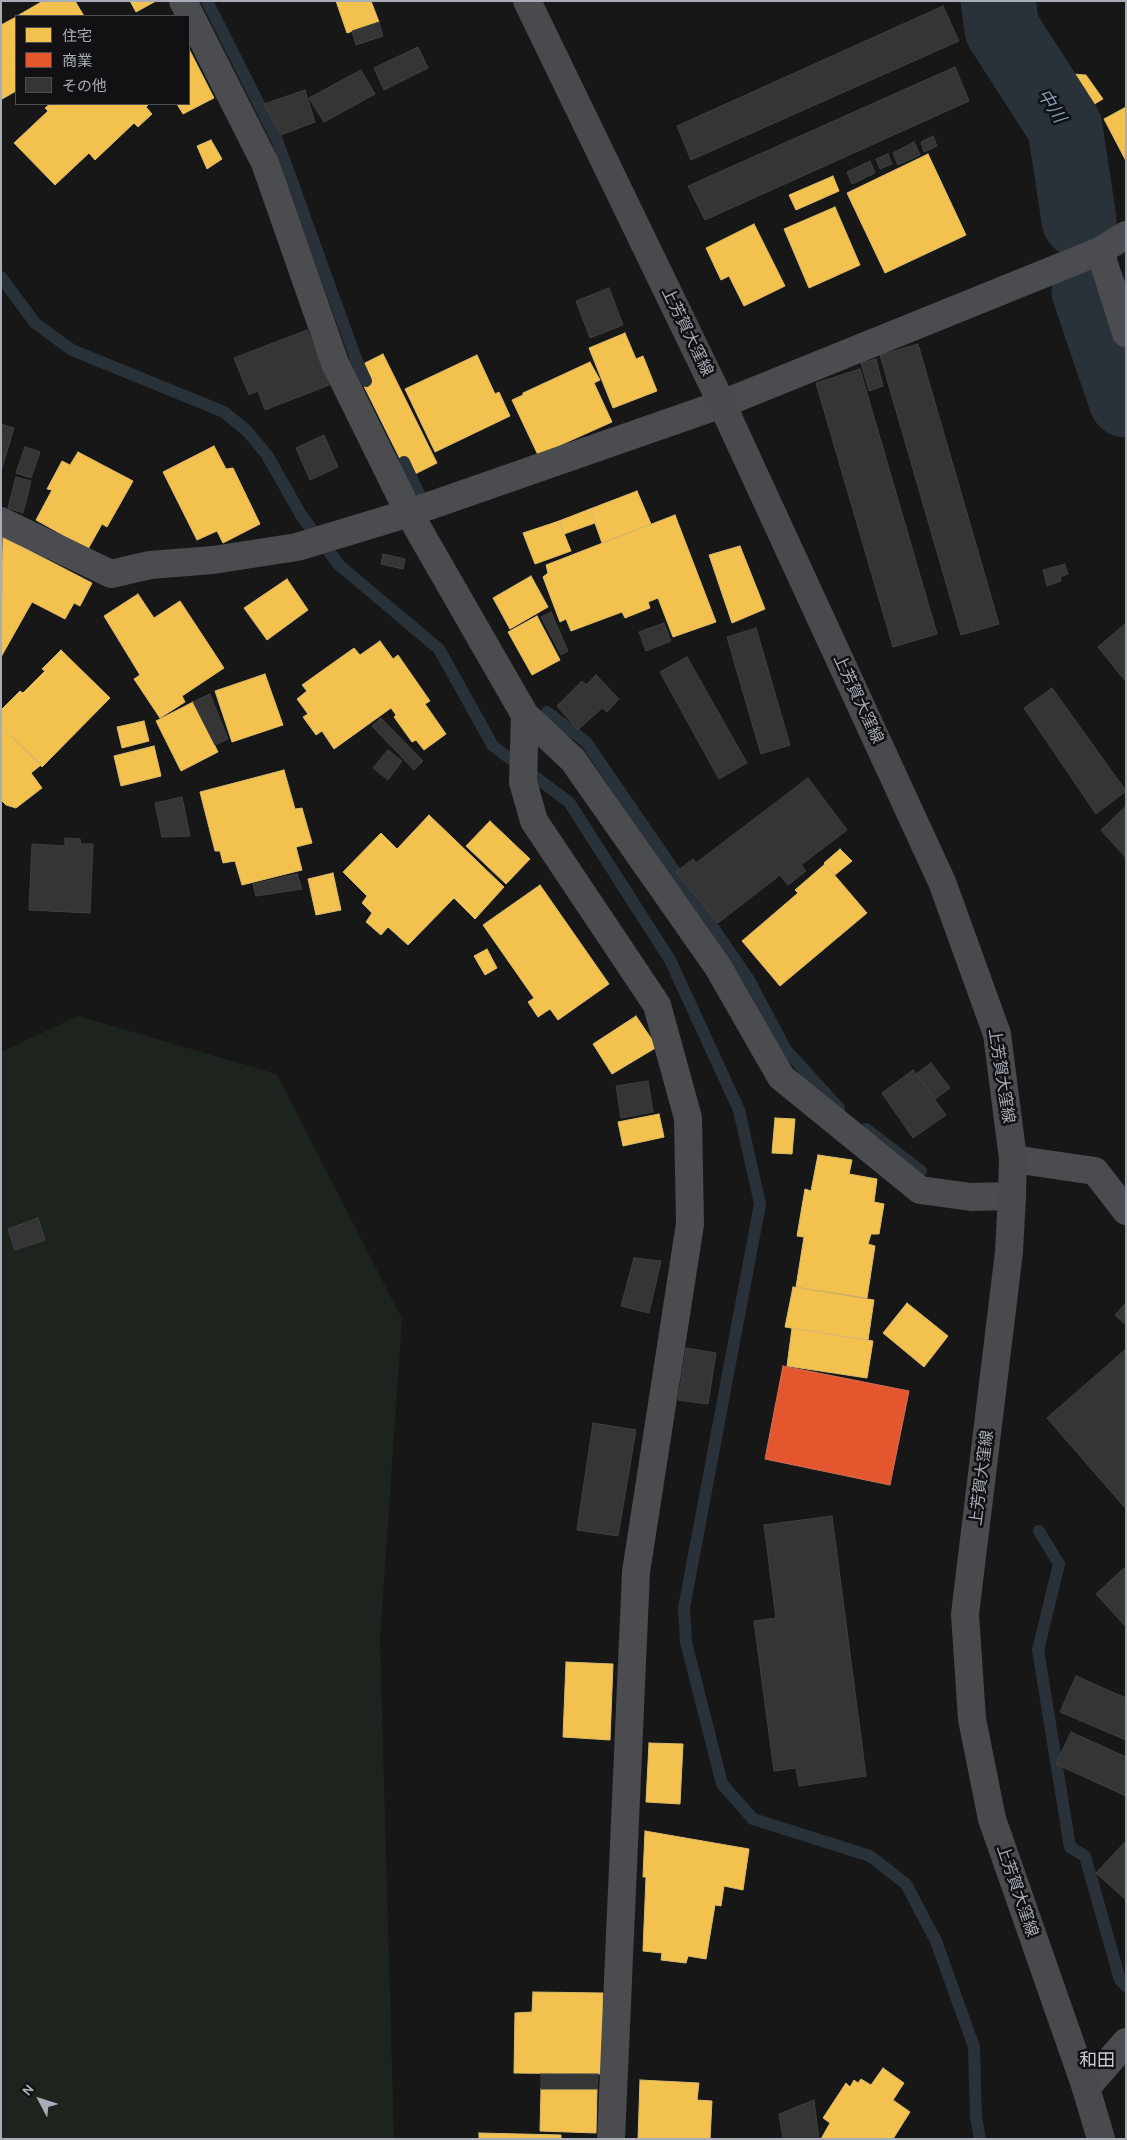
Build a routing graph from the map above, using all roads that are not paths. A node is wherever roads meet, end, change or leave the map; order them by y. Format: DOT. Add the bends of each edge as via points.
graph roads {
  1 [pos="183,1"];
  2 [pos="527,1"];
  3 [pos="1126,235"];
  4 [pos="1100,252"];
  5 [pos="1126,333"];
  6 [pos="722,404"];
  7 [pos="409,513"];
  8 [pos="1,521"];
  9 [pos="526,723"];
  10 [pos="1013,1158"];
  11 [pos="1012,1196"];
  12 [pos="1126,1211"];
  13 [pos="1126,2042"];
  14 [pos="1086,2088"];
  15 [pos="611,2139"];
  16 [pos="1101,2139"];
  1 -- 7 [label="street" via="265,163 335,363"];
  2 -- 6 [label="main road, 上芳賀大窪線"];
  3 -- 4 [label="street"];
  4 -- 5 [label="street"];
  4 -- 6 [label="street"];
  6 -- 7 [label="street"];
  6 -- 10 [label="main road, 上芳賀大窪線" via="942,882 997,1034"];
  7 -- 8 [label="street" via="297,547 213,560 150,565 111,574"];
  7 -- 9 [label="street"];
  9 -- 11 [label="street" via="573,760 718,967 781,1077 920,1190 971,1198"];
  9 -- 15 [label="street" via="523,782 534,821 657,1005 688,1118 690,1224 636,1572"];
  10 -- 11 [label="main road, 上芳賀大窪線"];
  10 -- 12 [label="street" via="1095,1171"];
  11 -- 14 [label="main road, 上芳賀大窪線" via="1009,1252 965,1614 972,1719 992,1819"];
  13 -- 14 [label="street"];
  14 -- 16 [label="main road, 上芳賀大窪線"];
}
